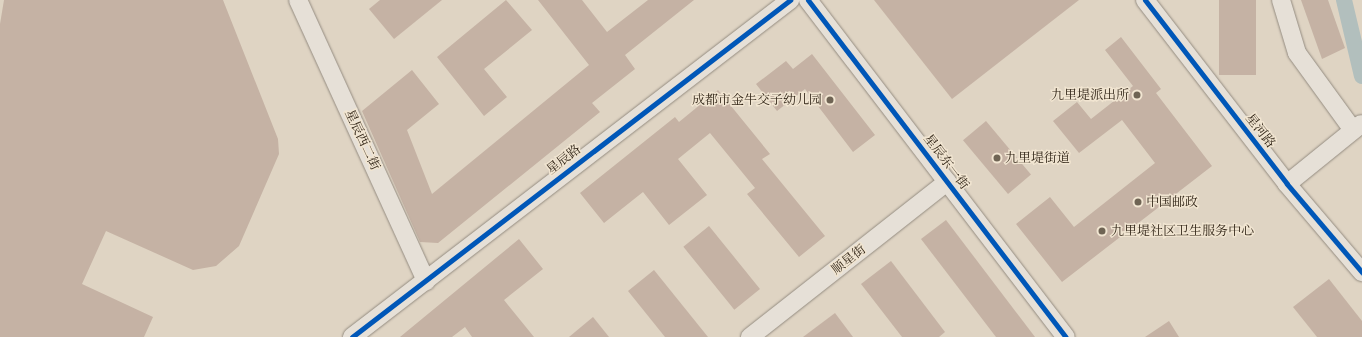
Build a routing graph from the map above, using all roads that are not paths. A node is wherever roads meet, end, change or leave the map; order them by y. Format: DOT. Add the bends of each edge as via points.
graph roads {
  1 [pos="298,0"];
  2 [pos="790,0"];
  3 [pos="808,0"];
  4 [pos="1145,0"];
  5 [pos="1281,0"];
  6 [pos="1357,127"];
  7 [pos="947,182"];
  8 [pos="1287,184"];
  9 [pos="1362,272"];
  10 [pos="426,281"];
  11 [pos="352,337"];
  12 [pos="750,337"];
  13 [pos="1066,337"];
  1 -- 10 [label="street, 星辰西二街"];
  2 -- 10 [label="street, 星辰路"];
  3 -- 7 [label="street, 星辰东一街"];
  4 -- 8 [label="street, 星河路"];
  5 -- 6 [label="street" via="1297,53"];
  6 -- 8 [label="street"];
  7 -- 12 [label="street, 顺星街"];
  7 -- 13 [label="street, 星辰东一街"];
  8 -- 9 [label="street, 星河路"];
  10 -- 11 [label="street, 星辰路"];
}
